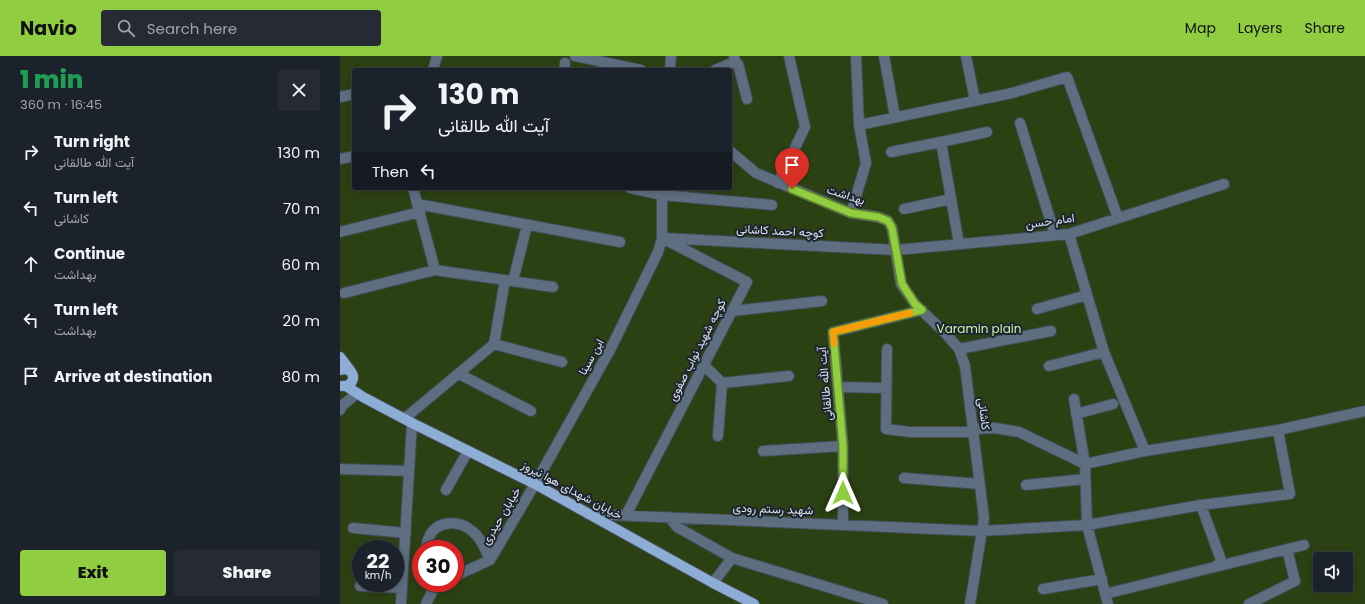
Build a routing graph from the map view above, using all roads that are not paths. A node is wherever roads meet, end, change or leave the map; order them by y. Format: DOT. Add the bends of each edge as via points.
graph roads {
  1 [pos="437,56"];
  2 [pos="576,56"];
  3 [pos="671,56"];
  4 [pos="789,56"];
  5 [pos="856,56"];
  6 [pos="884,56"];
  7 [pos="966,56"];
  8 [pos="734,59"];
  9 [pos="434,68"];
  10 [pos="632,68"];
  11 [pos="670,68"];
  12 [pos="718,68"];
  13 [pos="352,95"];
  14 [pos="340,98"];
  15 [pos="747,99"];
  16 [pos="975,100"];
  17 [pos="895,117"];
  18 [pos="1020,124"];
  19 [pos="859,125"];
  20 [pos="987,132"];
  21 [pos="941,142"];
  22 [pos="891,152"];
  23 [pos="732,153"];
  24 [pos="352,156"];
  25 [pos="340,159"];
  26 [pos="778,183"];
  27 [pos="1224,184"];
  28 [pos="414,190"];
  29 [pos="651,190"];
  30 [pos="662,191"];
  31 [pos="951,199"];
  32 [pos="772,205"];
  33 [pos="418,208"];
  34 [pos="904,209"];
  35 [pos="851,213"];
  36 [pos="1118,218"];
  37 [pos="527,225"];
  38 [pos="340,232"];
  39 [pos="1069,234"];
  40 [pos="1055,235"];
  41 [pos="662,238"];
  42 [pos="620,242"];
  43 [pos="959,244"];
  44 [pos="896,250"];
  45 [pos="435,270"];
  46 [pos="509,280"];
  47 [pos="553,287"];
  48 [pos="344,293"];
  49 [pos="1087,295"];
  50 [pos="822,301"];
  51 [pos="1037,309"];
  52 [pos="922,310"];
  53 [pos="732,311"];
  54 [pos="1051,331"];
  55 [pos="494,344"];
  56 [pos="887,349"];
  57 [pos="959,349"];
  58 [pos="1104,352"];
  59 [pos="340,357"];
  60 [pos="562,362"];
  61 [pos="704,364"];
  62 [pos="1049,366"];
  63 [pos="459,374"];
  64 [pos="788,376"];
  65 [pos="346,378"];
  66 [pos="722,383"];
  67 [pos="838,387"];
  68 [pos="886,388"];
  69 [pos="357,393"];
  70 [pos="1074,398"];
  71 [pos="376,403"];
  72 [pos="1113,404"];
  73 [pos="340,410"];
  74 [pos="531,411"];
  75 [pos="1365,411"];
  76 [pos="1076,414"];
  77 [pos="409,421"];
  78 [pos="974,430"];
  79 [pos="1278,430"];
  80 [pos="718,436"];
  81 [pos="843,446"];
  82 [pos="468,451"];
  83 [pos="763,451"];
  84 [pos="1145,451"];
  85 [pos="1085,464"];
  86 [pos="340,469"];
  87 [pos="409,471"];
  88 [pos="904,478"];
  89 [pos="1085,480"];
  90 [pos="535,484"];
  91 [pos="980,484"];
  92 [pos="1026,485"];
  93 [pos="446,490"];
  94 [pos="1201,505"];
  95 [pos="588,514"];
  96 [pos="626,515"];
  97 [pos="669,518"];
  98 [pos="843,524"];
  99 [pos="1087,525"];
  100 [pos="353,528"];
  101 [pos="981,531"];
  102 [pos="406,533"];
  103 [pos="428,540"];
  104 [pos="1304,545"];
  105 [pos="1287,549"];
  106 [pos="732,558"];
  107 [pos="404,560"];
  108 [pos="490,560"];
  109 [pos="1217,566"];
  110 [pos="464,572"];
  111 [pos="1102,579"];
  112 [pos="713,583"];
  113 [pos="1043,589"];
  114 [pos="402,592"];
  115 [pos="433,592"];
  116 [pos="1106,594"];
  117 [pos="401,604"];
  118 [pos="426,604"];
  119 [pos="754,604"];
  120 [pos="883,604"];
  121 [pos="970,604"];
  122 [pos="1108,604"];
  123 [pos="1249,604"];
  1 -- 9 [label="street"];
  2 -- 10 [label="street"];
  3 -- 11 [label="street"];
  4 -- 26 [label="street" via="805,127"];
  5 -- 19 [label="street"];
  6 -- 17 [label="street"];
  7 -- 16 [label="street"];
  8 -- 12 [label="street"];
  8 -- 15 [label="street" via="738,64"];
  13 -- 14 [label="street"];
  16 -- 17 [label="street"];
  16 -- 36 [label="street" via="1012,93 1067,77"];
  17 -- 19 [label="street"];
  18 -- 40 [label="street"];
  19 -- 35 [label="street" via="866,163"];
  20 -- 21 [label="street"];
  21 -- 22 [label="street"];
  21 -- 31 [label="street"];
  23 -- 26 [label="street, بهداشت" via="756,174"];
  24 -- 25 [label="street"];
  26 -- 35 [label="street, بهداشت"];
  27 -- 36 [label="street, امام حسن"];
  28 -- 33 [label="street"];
  29 -- 30 [label="street"];
  30 -- 32 [label="street"];
  30 -- 41 [label="street, ابن سینا"];
  31 -- 34 [label="street"];
  31 -- 43 [label="street"];
  33 -- 37 [label="street"];
  33 -- 38 [label="street"];
  33 -- 45 [label="street"];
  35 -- 44 [label="street, بهداشت" via="888,221"];
  36 -- 39 [label="street, امام حسن"];
  37 -- 42 [label="street"];
  37 -- 46 [label="street"];
  39 -- 40 [label="street, امام حسن"];
  39 -- 49 [label="street"];
  40 -- 43 [label="street, امام حسن"];
  41 -- 44 [label="street, کوچه احمد کاشانی"];
  41 -- 53 [label="street, کوچه شهید نواب صفوی" via="747,282"];
  41 -- 90 [label="street, ابن سینا" via="658,252 611,348"];
  43 -- 44 [label="street, امام حسن"];
  44 -- 52 [label="street, کاشانی" via="902,284"];
  45 -- 46 [label="street"];
  45 -- 48 [label="street"];
  46 -- 47 [label="street"];
  46 -- 55 [label="street"];
  49 -- 51 [label="street"];
  49 -- 58 [label="street"];
  50 -- 53 [label="street"];
  52 -- 57 [label="street, کاشانی"];
  52 -- 67 [label="street, آیت الله طالقانی" via="833,332"];
  53 -- 61 [label="street, کوچه شهید نواب صفوی"];
  54 -- 57 [label="street"];
  55 -- 60 [label="street"];
  55 -- 63 [label="street"];
  56 -- 68 [label="street"];
  57 -- 78 [label="street, کاشانی" via="965,366"];
  58 -- 62 [label="street"];
  58 -- 84 [label="street"];
  59 -- 65 [label="main road"];
  61 -- 66 [label="street"];
  61 -- 96 [label="street, کوچه شهید نواب صفوی"];
  63 -- 74 [label="street"];
  63 -- 77 [label="street"];
  64 -- 66 [label="street"];
  65 -- 69 [label="main road, خیابان شهدای هوا نیروز"];
  65 -- 71 [label="main road, خیابان شهدای هوا نیروز"];
  66 -- 80 [label="street"];
  67 -- 68 [label="street"];
  67 -- 81 [label="street, آیت الله طالقانی"];
  68 -- 78 [label="street" via="886,429 910,432"];
  69 -- 71 [label="main road, خیابان شهدای هوا نیروز"];
  69 -- 73 [label="street"];
  70 -- 76 [label="street"];
  71 -- 77 [label="main road, خیابان شهدای هوا نیروز"];
  72 -- 76 [label="street"];
  75 -- 79 [label="street"];
  76 -- 85 [label="street"];
  77 -- 82 [label="main road, خیابان شهدای هوا نیروز"];
  77 -- 87 [label="street"];
  78 -- 85 [label="street" via="995,428 1018,432"];
  78 -- 91 [label="street, کاشانی"];
  79 -- 84 [label="street"];
  79 -- 94 [label="street, شهید رستم رودی" via="1290,494"];
  81 -- 83 [label="street"];
  81 -- 98 [label="street, آیت الله طالقانی"];
  82 -- 90 [label="main road, خیابان شهدای هوا نیروز"];
  82 -- 93 [label="street"];
  84 -- 85 [label="street"];
  85 -- 89 [label="street"];
  86 -- 87 [label="street"];
  87 -- 102 [label="street"];
  88 -- 91 [label="street"];
  89 -- 92 [label="street"];
  89 -- 99 [label="street"];
  90 -- 95 [label="main road, خیابان شهدای هوا نیروز"];
  90 -- 108 [label="street, خیابان حیدری"];
  91 -- 101 [label="street, کاشانی" via="984,518"];
  94 -- 99 [label="street, شهید رستم رودی"];
  94 -- 109 [label="street" via="1221,560"];
  95 -- 96 [label="street, شهید رستم رودی"];
  95 -- 112 [label="main road, خیابان شهدای هوا نیروز"];
  96 -- 97 [label="street, شهید رستم رودی"];
  97 -- 98 [label="street, شهید رستم رودی"];
  97 -- 106 [label="street" via="677,527"];
  98 -- 101 [label="street, شهید رستم رودی"];
  99 -- 101 [label="street, شهید رستم رودی"];
  99 -- 111 [label="street"];
  100 -- 102 [label="street"];
  101 -- 121 [label="street, کاشانی"];
  102 -- 107 [label="street"];
  103 -- 108 [label="street, خیابان حیدری" via="438,527 448,523 460,523 482,542"];
  104 -- 105 [label="street"];
  105 -- 109 [label="street"];
  105 -- 123 [label="street" via="1295,581"];
  106 -- 112 [label="street"];
  106 -- 120 [label="street"];
  108 -- 110 [label="street"];
  109 -- 116 [label="street"];
  111 -- 113 [label="street"];
  111 -- 116 [label="street"];
  112 -- 119 [label="main road, خیابان شهدای هوا نیروز"];
  114 -- 117 [label="street"];
  115 -- 118 [label="street"];
  116 -- 122 [label="street"];
}
